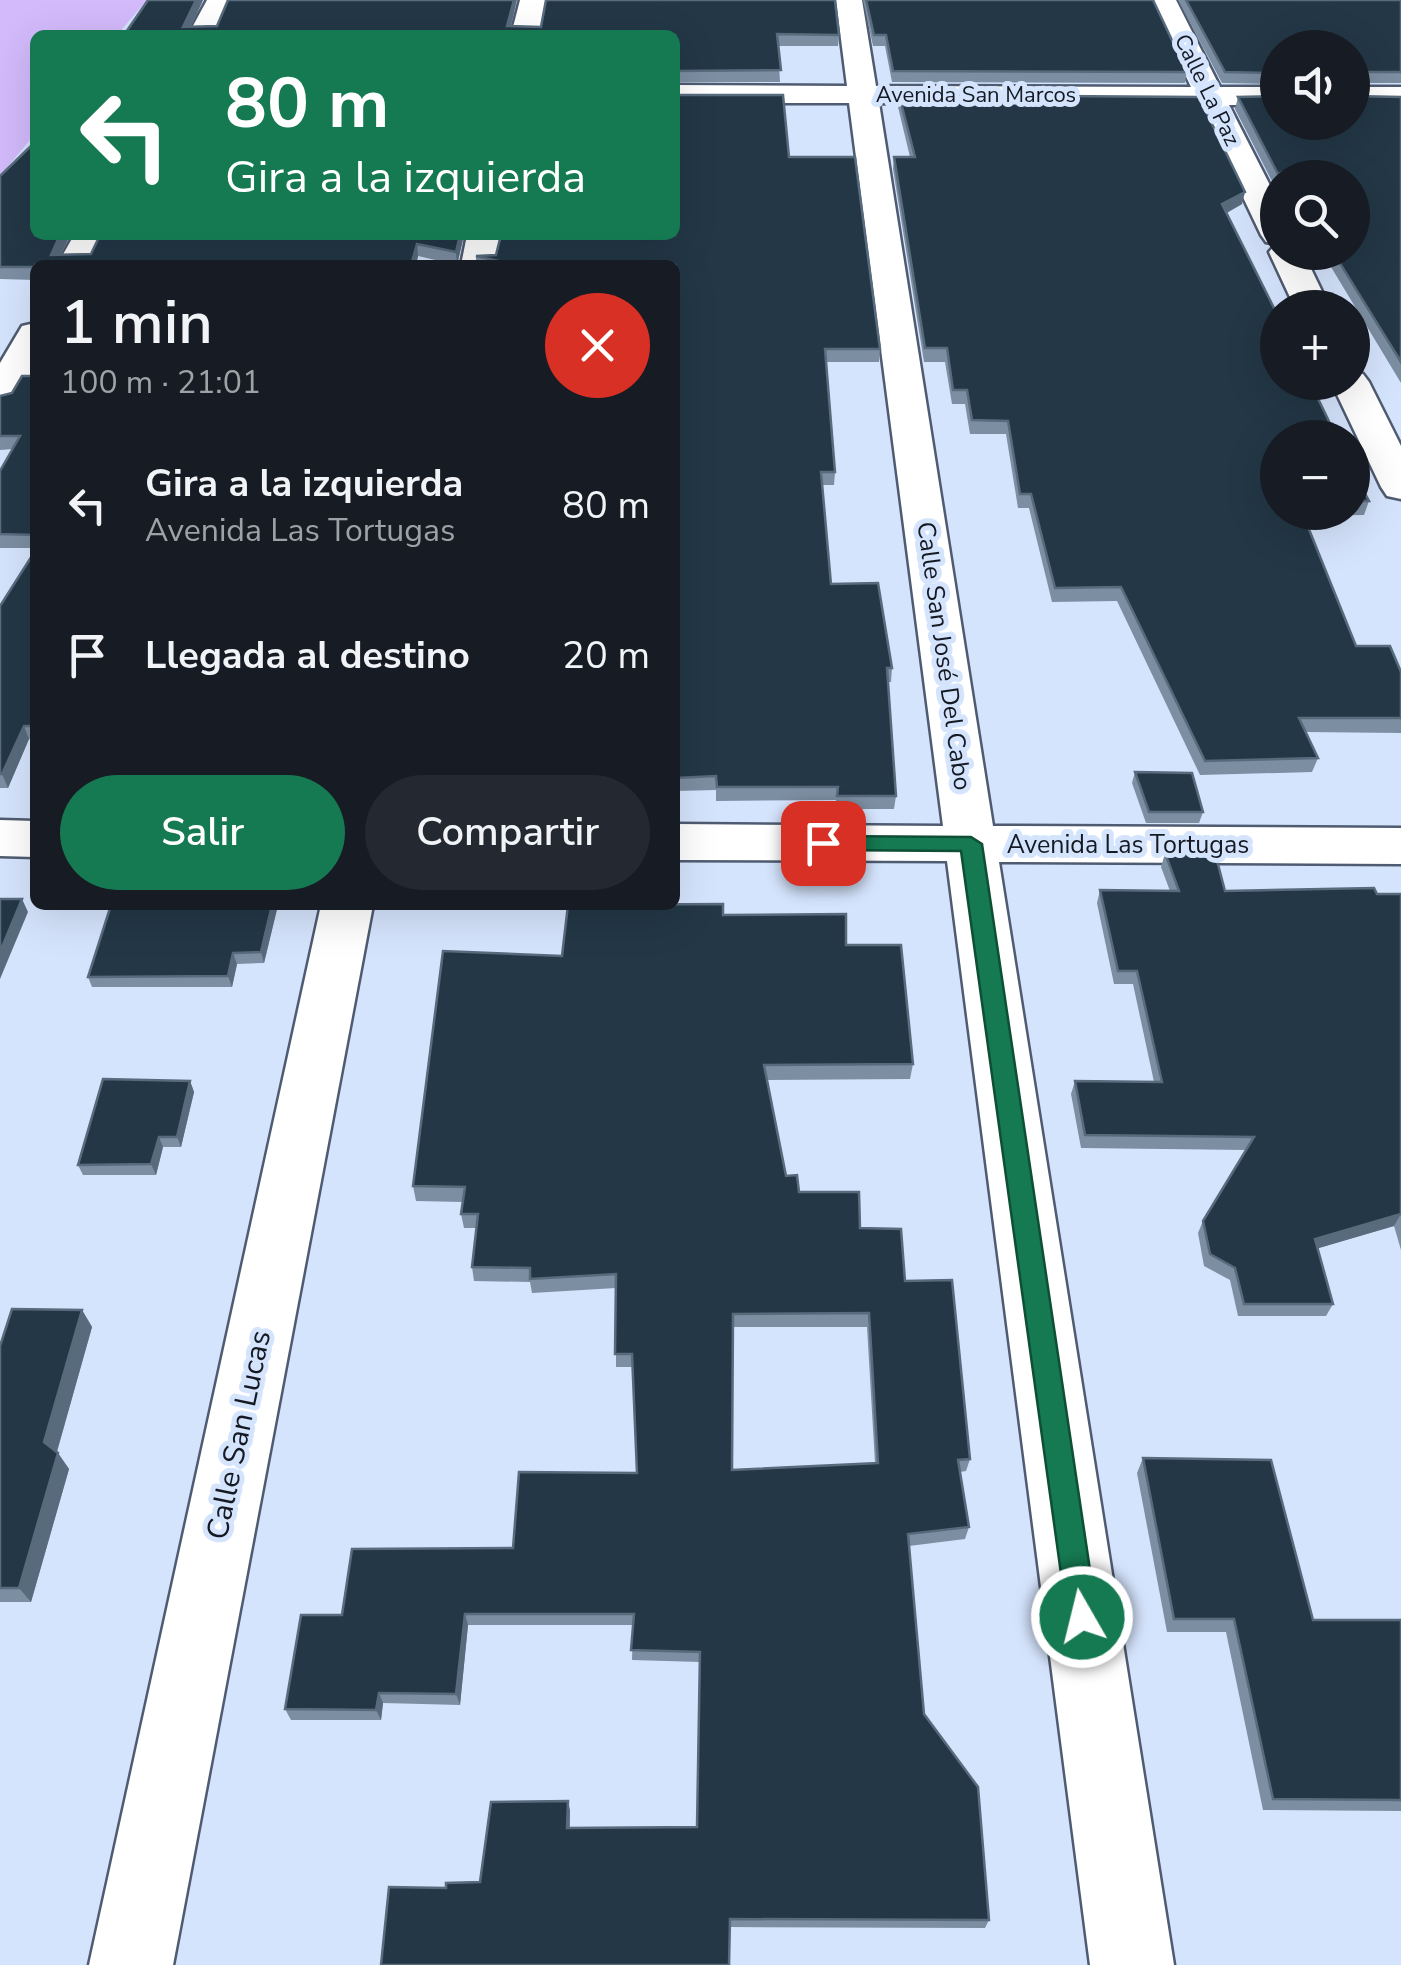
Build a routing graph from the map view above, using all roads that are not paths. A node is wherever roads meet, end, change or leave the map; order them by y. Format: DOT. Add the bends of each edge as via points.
graph roads {
  1 [pos="220,0"];
  2 [pos="532,0"];
  3 [pos="849,0"];
  4 [pos="1162,0"];
  5 [pos="205,30"];
  6 [pos="527,30"];
  7 [pos="680,94"];
  8 [pos="862,95"];
  9 [pos="1210,96"];
  10 [pos="1260,96"];
  11 [pos="1370,96"];
  12 [pos="1401,96"];
  13 [pos="1260,197"];
  14 [pos="30,343"];
  15 [pos="0,396"];
  16 [pos="1359,400"];
  17 [pos="1401,487"];
  18 [pos="0,838"];
  19 [pos="30,838"];
  20 [pos="680,842"];
  21 [pos="971,844"];
  22 [pos="1401,846"];
  23 [pos="346,910"];
  24 [pos="131,1965"];
  25 [pos="1132,1965"];
  1 -- 5 [label="street"];
  2 -- 6 [label="street"];
  3 -- 8 [label="street, Calle San José Del Cabo"];
  4 -- 9 [label="street, Calle La Paz"];
  7 -- 8 [label="street, Avenida San Marcos"];
  8 -- 9 [label="street, Avenida San Marcos"];
  8 -- 21 [label="street, Calle San José Del Cabo"];
  9 -- 10 [label="street, Avenida San Marcos"];
  9 -- 13 [label="street, Calle La Paz"];
  11 -- 12 [label="street"];
  14 -- 15 [label="street"];
  16 -- 17 [label="street"];
  18 -- 19 [label="street"];
  20 -- 21 [label="street, Avenida Las Tortugas"];
  21 -- 22 [label="street, Avenida Las Tortugas"];
  21 -- 25 [label="street, Calle San José Del Cabo"];
  23 -- 24 [label="street, Calle San Lucas"];
}
